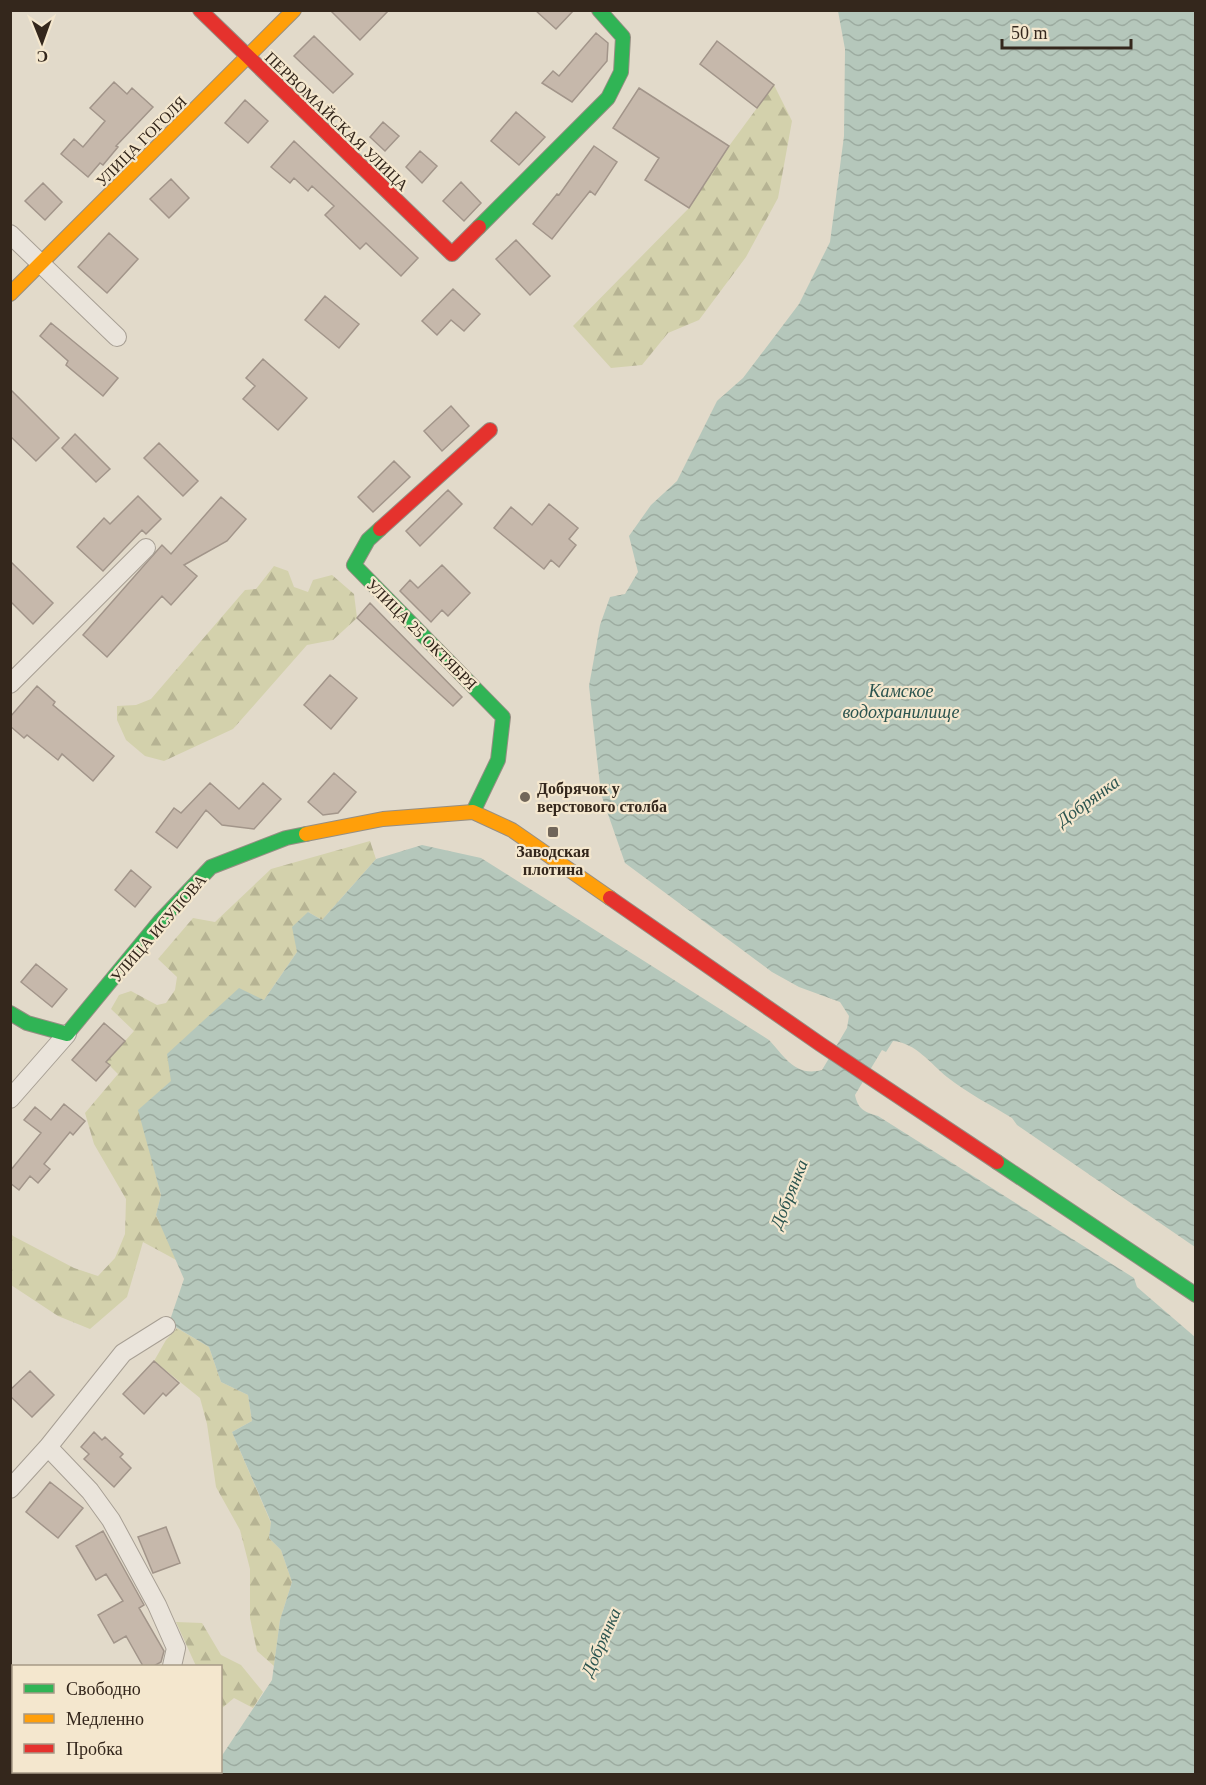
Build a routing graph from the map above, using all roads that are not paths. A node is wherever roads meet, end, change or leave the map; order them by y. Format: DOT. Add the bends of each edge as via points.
graph roads {
  1 [pos="200,10"];
  2 [pos="294,10"];
  3 [pos="599,10"];
  4 [pos="247,57"];
  5 [pos="10,234"];
  6 [pos="42,264"];
  7 [pos="10,294"];
  8 [pos="117,337"];
  9 [pos="490,430"];
  10 [pos="146,548"];
  11 [pos="10,684"];
  12 [pos="472,812"];
  13 [pos="10,1013"];
  14 [pos="67,1034"];
  15 [pos="10,1099"];
  16 [pos="1196,1295"];
  17 [pos="166,1326"];
  18 [pos="48,1447"];
  19 [pos="10,1489"];
  20 [pos="172,1665"];
  1 -- 4 [label="street, ПЕРВОМАЙСКАЯ УЛИЦА"];
  2 -- 4 [label="street, УЛИЦА ГОГОЛЯ"];
  3 -- 4 [label="street, ПЕРВОМАЙСКАЯ УЛИЦА" via="623,37 621,72 608,98 452,254"];
  4 -- 6 [label="street, УЛИЦА ГОГОЛЯ"];
  5 -- 6 [label="street"];
  6 -- 7 [label="street, УЛИЦА ГОГОЛЯ"];
  6 -- 8 [label="street"];
  9 -- 12 [label="street, УЛИЦА 25 ОКТЯБРЯ" via="368,540 354,565 503,717 498,760"];
  10 -- 11 [label="street"];
  12 -- 14 [label="street, УЛИЦА ИСУПОВА" via="383,819 327,829 286,838 211,867 160,921"];
  12 -- 16 [label="street, УЛИЦА ИСУПОВА" via="512,830 820,1044"];
  13 -- 14 [label="street" via="27,1023"];
  14 -- 15 [label="street, УЛИЦА ИСУПОВА"];
  17 -- 18 [label="street" via="123,1353"];
  18 -- 19 [label="street"];
  18 -- 20 [label="street" via="90,1491 111,1520 176,1648"];
}
